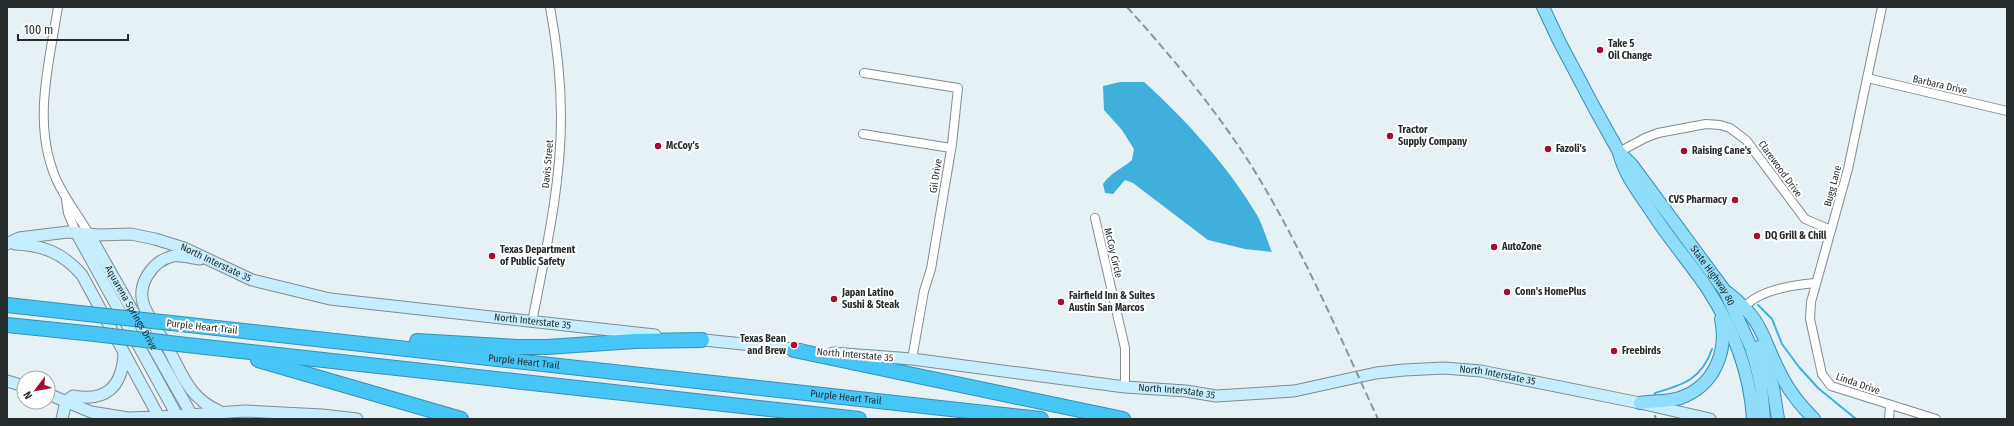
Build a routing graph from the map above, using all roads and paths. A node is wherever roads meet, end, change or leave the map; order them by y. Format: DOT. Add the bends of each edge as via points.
graph roads {
  1 [pos="58,7"];
  2 [pos="550,7"];
  3 [pos="1543,7"];
  4 [pos="1882,7"];
  5 [pos="864,73"];
  6 [pos="1868,78"];
  7 [pos="2007,111"];
  8 [pos="863,134"];
  9 [pos="951,148"];
  10 [pos="1619,152"];
  11 [pos="66,199"];
  12 [pos="1095,218"];
  13 [pos="1662,228"];
  14 [pos="1832,230"];
  15 [pos="76,232"];
  16 [pos="89,234"];
  17 [pos="9,244"];
  18 [pos="209,260"];
  19 [pos="1815,283"];
  20 [pos="1726,291"];
  21 [pos="7,305"];
  22 [pos="1744,306"];
  23 [pos="1719,308"];
  24 [pos="1737,316"];
  25 [pos="532,322"];
  26 [pos="7,324"];
  27 [pos="197,326"];
  28 [pos="702,340"];
  29 [pos="205,347"];
  30 [pos="794,350"];
  31 [pos="124,354"];
  32 [pos="912,359"];
  33 [pos="1125,387"];
  34 [pos="56,397"];
  35 [pos="66,401"];
  36 [pos="1640,403"];
  37 [pos="1890,405"];
  38 [pos="246,411"];
  39 [pos="91,412"];
  40 [pos="221,412"];
  41 [pos="193,417"];
  42 [pos="160,418"];
  43 [pos="178,418"];
  44 [pos="62,419"];
  45 [pos="103,419"];
  46 [pos="235,419"];
  47 [pos="356,419"];
  48 [pos="461,419"];
  49 [pos="859,419"];
  50 [pos="1041,419"];
  51 [pos="1123,419"];
  52 [pos="1710,419"];
  53 [pos="1753,419"];
  54 [pos="1764,419"];
  55 [pos="1778,419"];
  56 [pos="1814,419"];
  57 [pos="1889,419"];
  58 [pos="1936,419"];
  1 -- 11 [label="street, Aquarena Springs Drive" via="43,103 50,161"];
  2 -- 25 [label="street, Davis Street" via="560,68 561,120 557,184"];
  3 -- 10 [label="main road, State Highway 80" via="1571,65"];
  4 -- 6 [label="street, Bugg Lane"];
  5 -- 9 [label="street, Gil Drive" via="958,88"];
  6 -- 7 [label="street, Barbara Drive"];
  6 -- 14 [label="street, Bugg Lane"];
  8 -- 9 [label="street"];
  9 -- 32 [label="street, Gil Drive" via="931,269 924,291"];
  10 -- 13 [label="main road, State Highway 80" via="1624,170"];
  10 -- 14 [label="street, Clarewood Drive" via="1658,133 1706,124 1730,128 1746,140 1805,219"];
  10 -- 20 [label="main road, State Highway 80" via="1632,165"];
  11 -- 15 [label="street, Aquarena Springs Drive" via="68,213"];
  11 -- 16 [label="street, Aquarena Springs Drive"];
  12 -- 33 [label="street, McCoy Circle" via="1125,348"];
  13 -- 23 [label="main road, State Highway 80"];
  13 -- 24 [label="main road" via="1674,236 1722,301"];
  14 -- 19 [label="street, Bugg Lane"];
  15 -- 16 [label="main road, North Interstate 35"];
  15 -- 17 [label="main road, North Interstate 35" via="19,238"];
  15 -- 43 [label="main road, Aquarena Springs Drive"];
  16 -- 18 [label="main road, North Interstate 35" via="145,236 184,248"];
  16 -- 41 [label="main road, Aquarena Springs Drive"];
  17 -- 31 [label="main road" via="39,246 70,262 88,284"];
  18 -- 25 [label="main road, North Interstate 35" via="252,280 330,299"];
  18 -- 40 [label="main road" via="173,256 157,263 147,274 143,286 143,305 193,394 206,405"];
  19 -- 22 [label="street" via="1777,289"];
  19 -- 37 [label="street, Linda Drive" via="1810,318 1825,381 1836,389"];
  20 -- 22 [label="main road"];
  20 -- 24 [label="main road, State Highway 80"];
  21 -- 27 [label="highway, Purple Heart Trail, bridge"];
  22 -- 24 [label="street"];
  22 -- 56 [label="main road" via="1760,325 1787,386"];
  23 -- 36 [label="main road" via="1724,333 1723,347 1717,365 1704,383 1678,398"];
  23 -- 53 [label="main road, State Highway 80" via="1742,356"];
  24 -- 54 [label="main road, State Highway 80" via="1756,364"];
  24 -- 55 [label="main road" via="1759,348 1773,387"];
  25 -- 28 [label="main road, North Interstate 35"];
  26 -- 29 [label="highway, Purple Heart Trail, bridge"];
  27 -- 28 [label="highway" via="518,347"];
  27 -- 50 [label="highway, Purple Heart Trail"];
  28 -- 30 [label="main road, North Interstate 35"];
  29 -- 48 [label="highway" via="271,363"];
  29 -- 49 [label="highway, Purple Heart Trail"];
  30 -- 32 [label="main road, North Interstate 35"];
  30 -- 51 [label="highway"];
  31 -- 35 [label="main road" via="120,375 112,388 99,397 73,396"];
  31 -- 42 [label="main road"];
  32 -- 33 [label="main road, North Interstate 35"];
  33 -- 36 [label="main road, North Interstate 35" via="1186,390 1216,396 1246,395 1294,391 1376,373 1444,368 1481,371"];
  34 -- 35 [label="main road"];
  35 -- 39 [label="main road"];
  35 -- 44 [label="main road"];
  36 -- 52 [label="main road, North Interstate 35"];
  37 -- 57 [label="street"];
  37 -- 58 [label="street, Linda Drive"];
  38 -- 40 [label="main road"];
  38 -- 46 [label="main road"];
  38 -- 47 [label="main road"];
  39 -- 42 [label="main road" via="128,418"];
  39 -- 45 [label="main road"];
  40 -- 41 [label="main road"];
  41 -- 43 [label="main road"];
  42 -- 43 [label="main road"];
}
